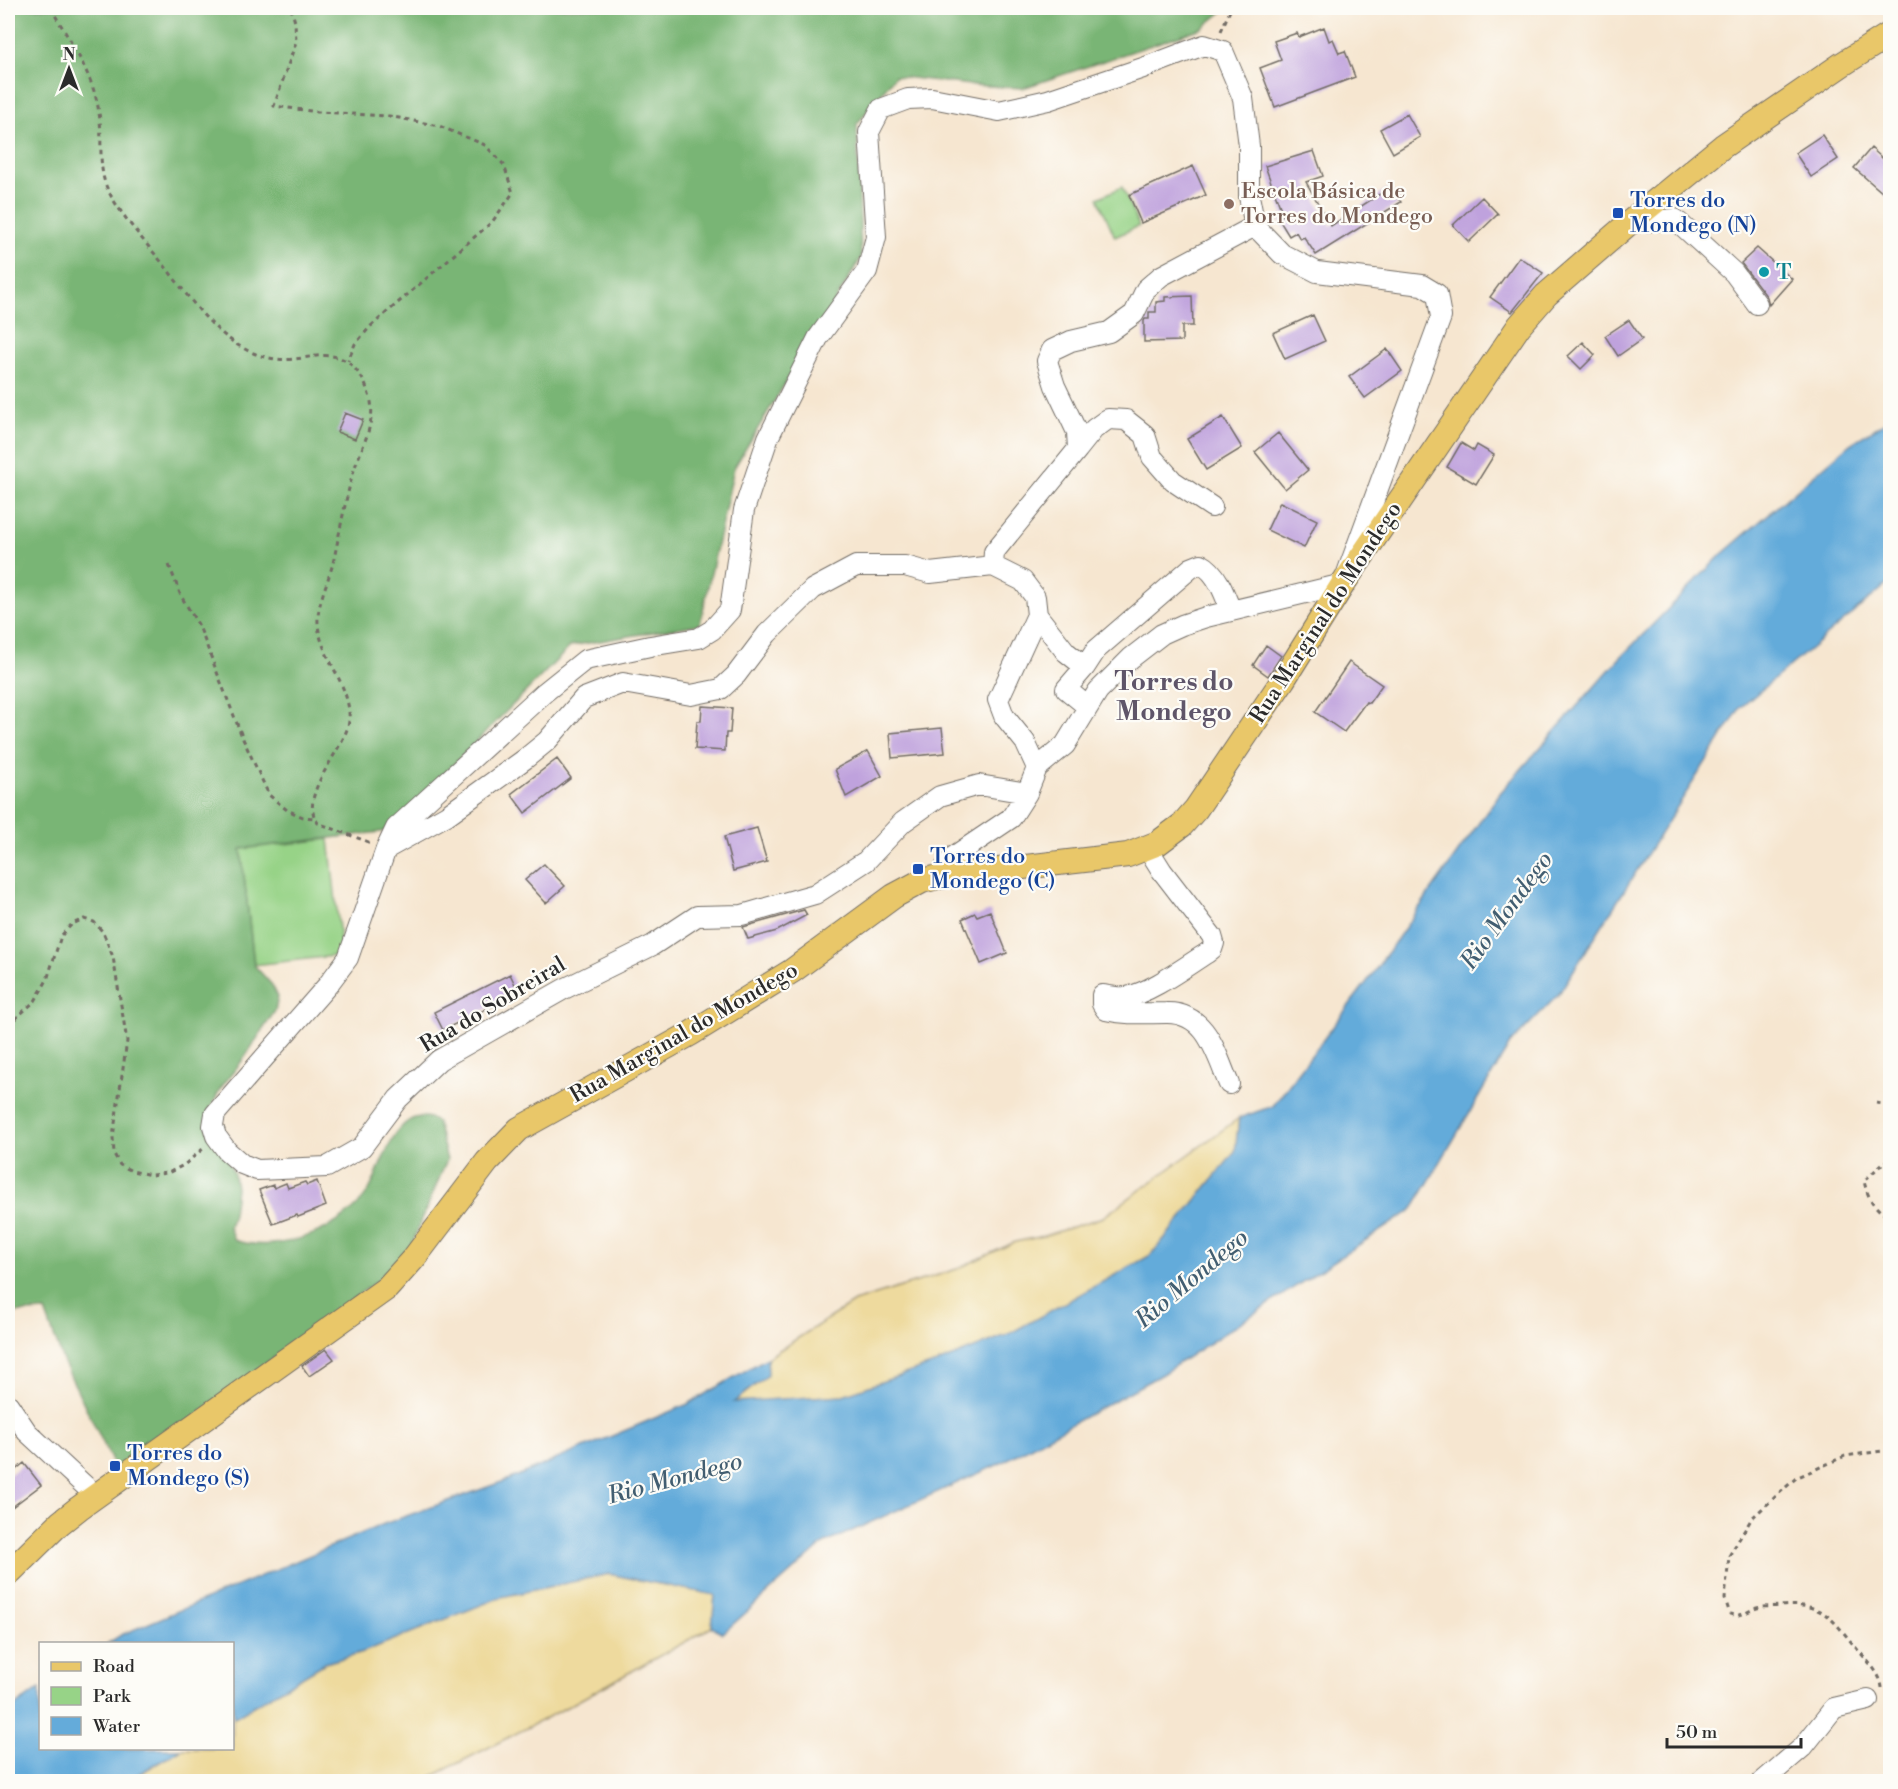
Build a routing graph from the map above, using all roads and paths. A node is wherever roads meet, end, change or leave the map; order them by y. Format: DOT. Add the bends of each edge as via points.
graph roads {
  1 [pos="51,8"];
  2 [pos="291,8"];
  3 [pos="1231,8"];
  4 [pos="1890,34"];
  5 [pos="1214,49"];
  6 [pos="1629,223"];
  7 [pos="1255,226"];
  8 [pos="1757,304"];
  9 [pos="348,361"];
  10 [pos="1078,449"];
  11 [pos="1212,507"];
  12 [pos="169,565"];
  13 [pos="993,566"];
  14 [pos="1343,584"];
  15 [pos="1231,611"];
  16 [pos="1036,615"];
  17 [pos="1085,667"];
  18 [pos="1088,707"];
  19 [pos="1036,768"];
  20 [pos="1027,793"];
  21 [pos="314,818"];
  22 [pos="1147,847"];
  23 [pos="386,849"];
  24 [pos="938,877"];
  25 [pos="8,1025"];
  26 [pos="1229,1084"];
  27 [pos="1876,1103"];
  28 [pos="1890,1105"];
  29 [pos="216,1136"];
  30 [pos="1890,1160"];
  31 [pos="1890,1218"];
  32 [pos="8,1404"];
  33 [pos="1890,1450"];
  34 [pos="96,1496"];
  35 [pos="8,1574"];
  36 [pos="1868,1700"];
  37 [pos="1762,1782"];
  1 -- 9 [label="path" via="94,91 106,185 126,217 208,320 252,354 278,360 332,355"];
  2 -- 9 [label="path" via="296,42 274,106 389,116 439,126 485,145 504,165 513,193 492,222 371,326 355,344"];
  3 -- 5 [label="path"];
  4 -- 6 [label="main road, Rua Marginal do Mondego" via="1723,146"];
  5 -- 7 [label="street" via="1223,51 1243,98 1249,146 1249,196"];
  5 -- 23 [label="street" via="1204,45 1048,100 999,111 932,98 908,99 881,110 869,132 876,237 867,270 818,339 768,438 744,510 730,610 699,638 585,660 396,828"];
  6 -- 8 [label="street" via="1675,219 1734,273"];
  6 -- 14 [label="main road, Rua Marginal do Mondego" via="1546,295 1519,326"];
  7 -- 10 [label="street" via="1161,276 1146,289 1134,314 1109,332 1052,350 1047,361 1077,432"];
  7 -- 14 [label="street" via="1282,254 1317,272 1422,285 1437,294 1441,317"];
  9 -- 21 [label="path" via="363,378 371,404 369,429 354,471 318,616 321,644 349,707 348,725 313,798"];
  10 -- 11 [label="street" via="1108,419 1126,420 1145,435 1152,457 1173,481"];
  10 -- 13 [label="street" via="994,552"];
  12 -- 21 [label="path" via="199,626 268,795 287,810"];
  13 -- 16 [label="street" via="1023,581 1035,597"];
  13 -- 23 [label="street" via="930,573 905,566 856,566 813,589 767,634 721,689 691,695 622,683 584,698 547,741 525,759 447,815"];
  14 -- 15 [label="street"];
  14 -- 22 [label="main road, Rua Marginal do Mondego" via="1196,809 1182,825"];
  15 -- 17 [label="street" via="1209,570 1201,564 1194,566 1096,650"];
  15 -- 18 [label="street" via="1182,625 1154,639 1098,691"];
  16 -- 17 [label="street" via="1066,652"];
  16 -- 19 [label="street" via="998,700 1004,716 1025,742"];
  17 -- 18 [label="street" via="1066,689"];
  18 -- 19 [label="street" via="1065,745"];
  19 -- 20 [label="street"];
  20 -- 24 [label="street" via="1011,818 953,857"];
  20 -- 29 [label="street, Rua do Sobreiral" via="979,785 940,796 903,822 866,861 815,894 742,915 697,916 653,945 564,989 439,1060 398,1099 362,1147 327,1167 256,1170 242,1164"];
  21 -- 23 [label="path" via="318,823"];
  22 -- 24 [label="main road, Rua Marginal do Mondego" via="1128,855"];
  22 -- 26 [label="street" via="1214,943 1207,953 1147,989 1123,998 1102,995 1102,1004 1106,1010 1118,1013 1170,1012 1201,1026"];
  23 -- 29 [label="street" via="348,958 215,1114"];
  24 -- 34 [label="main road, Rua Marginal do Mondego" via="894,896 792,972 690,1034 519,1129 487,1161 387,1288"];
  25 -- 29 [label="path" via="35,1001 47,980 61,936 72,924 84,919 94,922 103,932 113,957 127,1041 113,1137 114,1154 120,1165 151,1175 168,1173 184,1165"];
  27 -- 28 [label="path"];
  30 -- 31 [label="path" via="1864,1181 1868,1196"];
  32 -- 34 [label="street" via="27,1432"];
  33 -- 36 [label="path" via="1845,1456 1796,1478 1752,1518 1729,1556 1725,1599 1730,1614 1741,1616 1756,1608 1789,1605 1810,1606 1830,1617 1881,1682 1877,1697"];
  34 -- 35 [label="main road, Rua Marginal do Mondego" via="60,1523"];
  36 -- 37 [label="street" via="1834,1708 1803,1747"];
}
